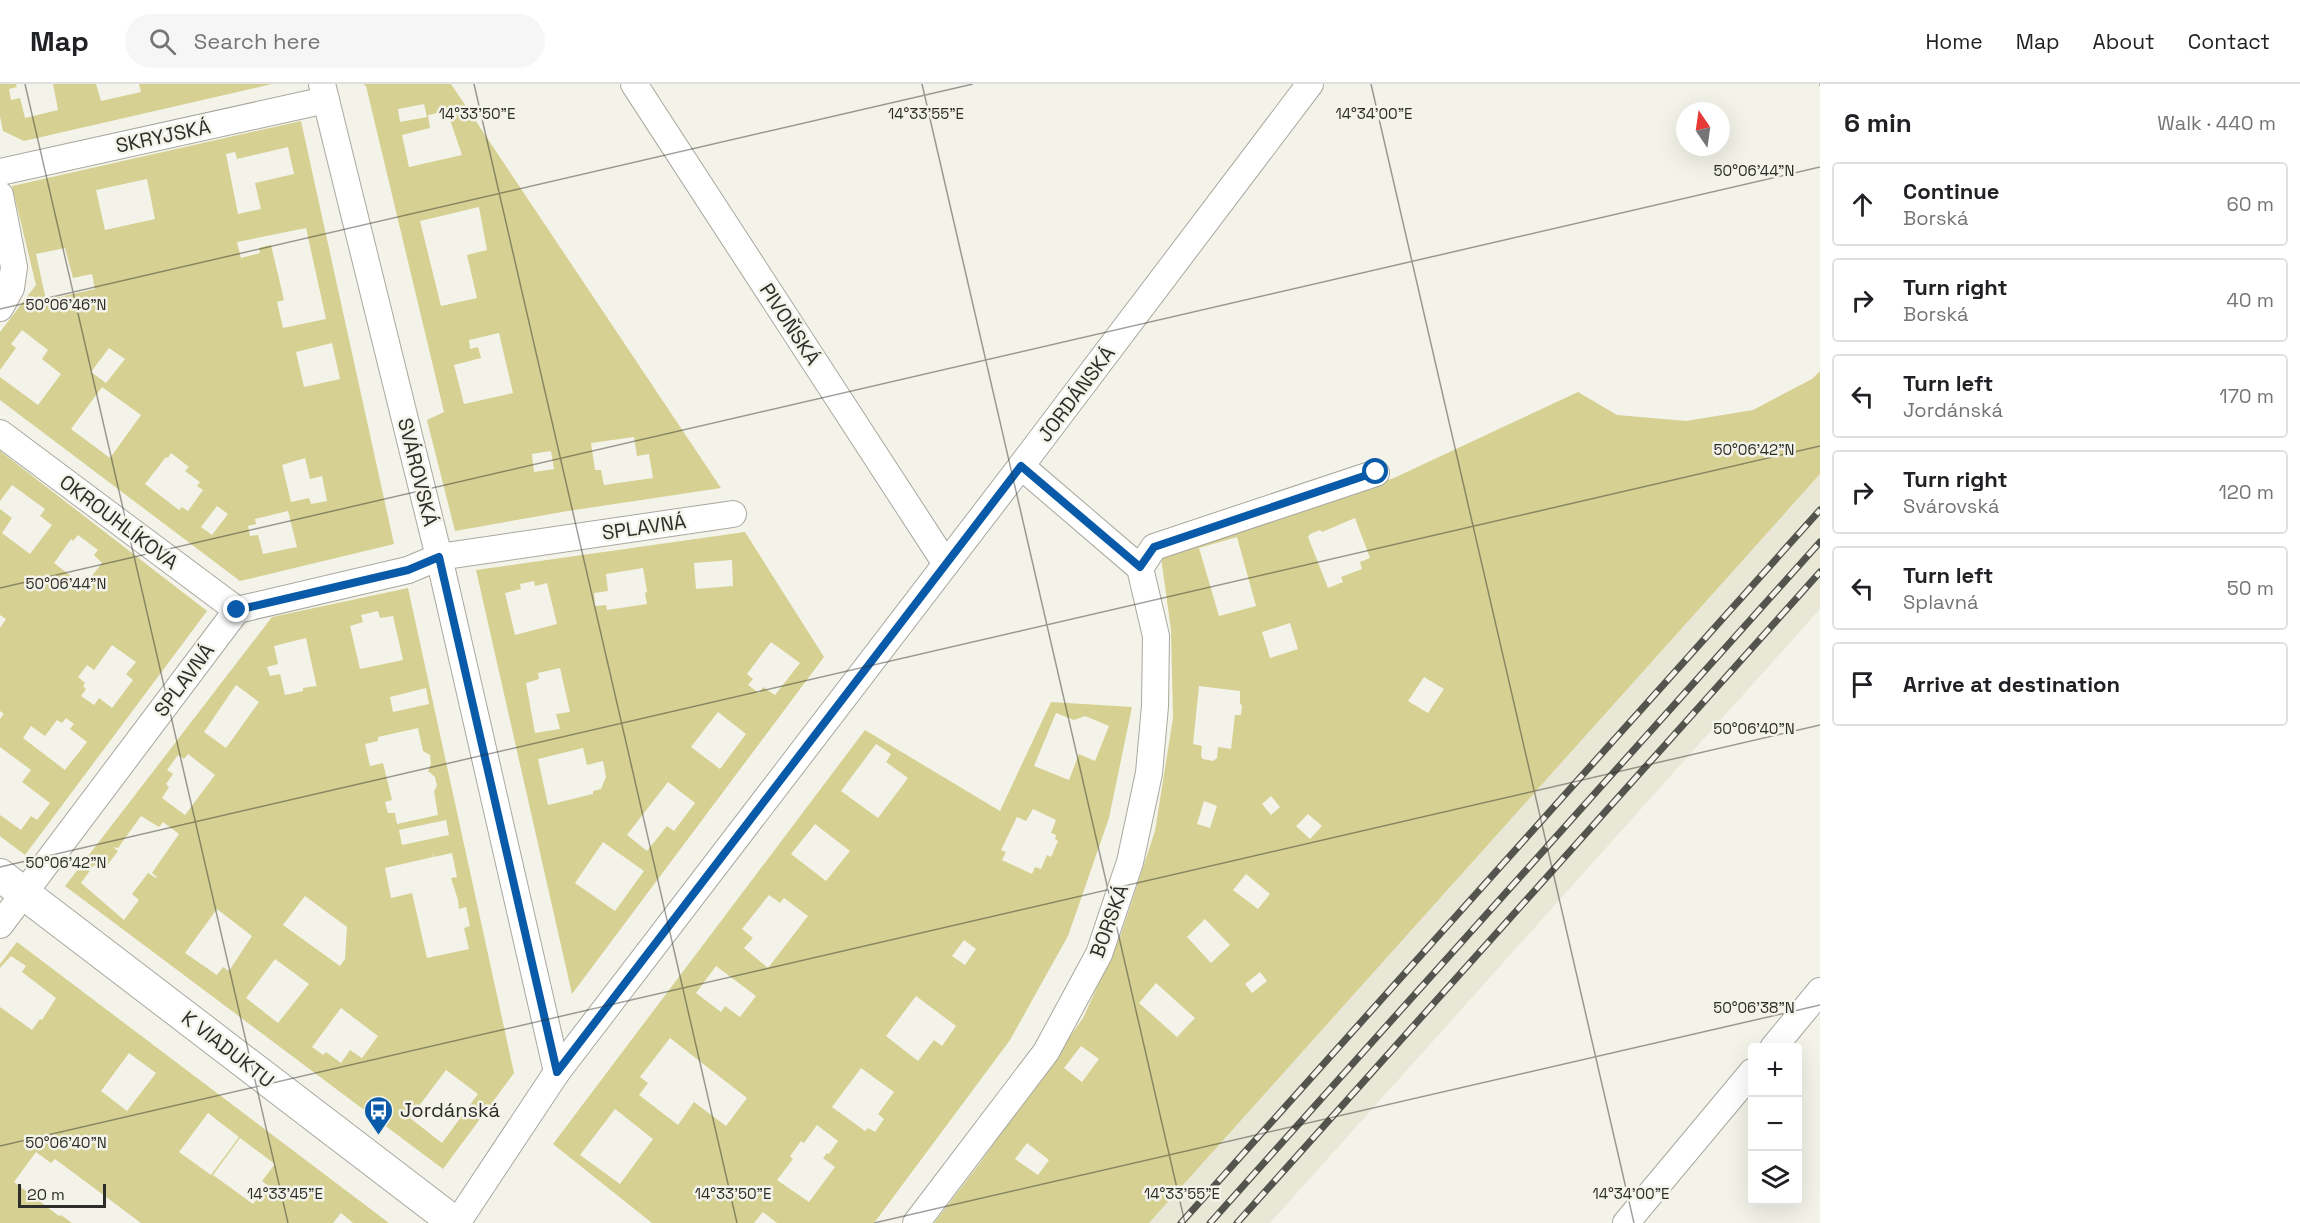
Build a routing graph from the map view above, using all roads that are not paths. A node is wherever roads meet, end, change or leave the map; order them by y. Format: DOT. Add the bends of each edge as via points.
graph roads {
  1 [pos="634,84"];
  2 [pos="1310,84"];
  3 [pos="324,92"];
  4 [pos="0,172"];
  5 [pos="0,195"];
  6 [pos="0,308"];
  7 [pos="0,433"];
  8 [pos="1021,466"];
  9 [pos="1376,472"];
  10 [pos="733,514"];
  11 [pos="439,557"];
  12 [pos="946,564"];
  13 [pos="1140,567"];
  14 [pos="237,610"];
  15 [pos="12,884"];
  16 [pos="0,925"];
  17 [pos="1820,991"];
  18 [pos="1776,1043"];
  19 [pos="557,1072"];
  20 [pos="1748,1076"];
  21 [pos="1637,1218"];
  22 [pos="456,1223"];
  23 [pos="916,1223"];
  1 -- 12 [label="street, PIVOŇSKÁ"];
  2 -- 8 [label="street, JORDÁNSKÁ"];
  3 -- 4 [label="street, SKRYJSKÁ"];
  3 -- 11 [label="street, SVÁROVSKÁ"];
  5 -- 6 [label="street" via="14,267 11,288"];
  7 -- 14 [label="street, OKROUHLÍKOVA"];
  8 -- 12 [label="street, JORDÁNSKÁ"];
  8 -- 13 [label="street"];
  9 -- 13 [label="street" via="1154,547"];
  10 -- 11 [label="street, SPLAVNÁ"];
  11 -- 14 [label="street, SPLAVNÁ" via="408,570"];
  11 -- 19 [label="street, SVÁROVSKÁ"];
  12 -- 19 [label="street, JORDÁNSKÁ"];
  13 -- 23 [label="street, BORSKÁ" via="1156,636 1154,733 1130,862 1099,954 1046,1052"];
  14 -- 15 [label="street, SPLAVNÁ"];
  15 -- 16 [label="street, SPLAVNÁ"];
  15 -- 22 [label="street, K VIADUKTU"];
  17 -- 18 [label="street"];
  19 -- 22 [label="street, JORDÁNSKÁ"];
  20 -- 21 [label="street"];
}
